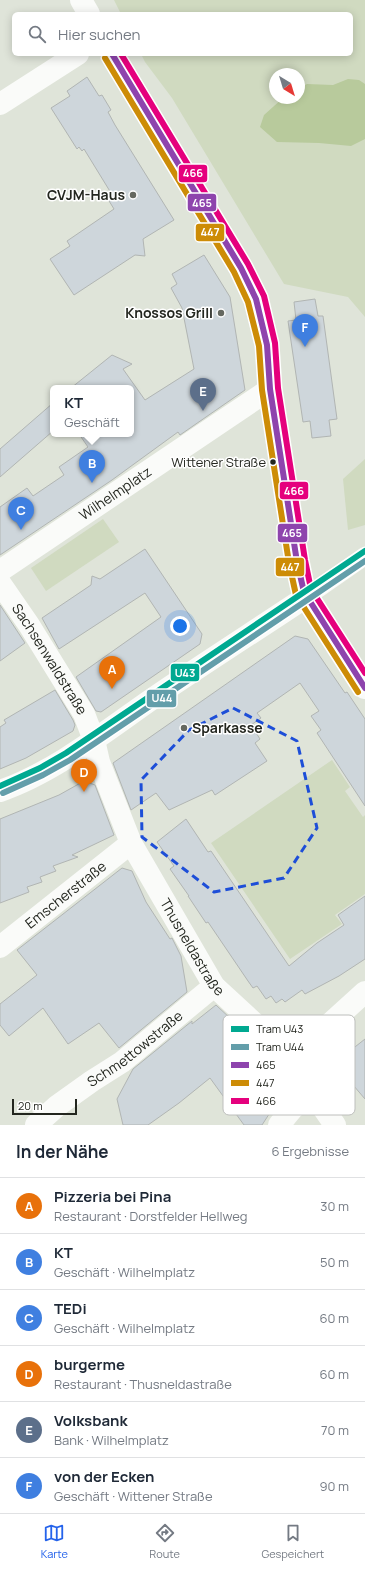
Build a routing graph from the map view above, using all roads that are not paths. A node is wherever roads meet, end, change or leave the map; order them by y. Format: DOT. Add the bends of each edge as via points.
graph roads {
  1 [pos="81,0"];
  2 [pos="88,12"];
  3 [pos="75,56"];
  4 [pos="113,56"];
  5 [pos="0,104"];
  6 [pos="270,389"];
  7 [pos="365,556"];
  8 [pos="0,571"];
  9 [pos="0,583"];
  10 [pos="306,596"];
  11 [pos="365,688"];
  12 [pos="94,740"];
  13 [pos="0,791"];
  14 [pos="131,844"];
  15 [pos="0,947"];
  16 [pos="214,986"];
  17 [pos="365,992"];
  18 [pos="245,1015"];
  19 [pos="340,1015"];
  20 [pos="287,1115"];
  21 [pos="328,1115"];
  22 [pos="36,1125"];
  23 [pos="279,1125"];
  24 [pos="335,1125"];
  1 -- 2 [label="street"];
  3 -- 5 [label="street"];
  4 -- 6 [label="street" via="241,268 256,299 266,345"];
  6 -- 8 [label="street, Wilhelmplatz"];
  6 -- 10 [label="street" via="298,562"];
  7 -- 10 [label="street"];
  9 -- 12 [label="street, Sachsenwaldstraße" via="84,714"];
  10 -- 11 [label="street"];
  10 -- 12 [label="street"];
  12 -- 13 [label="street" via="41,773"];
  12 -- 14 [label="street, Thusneldastraße" via="99,762"];
  14 -- 15 [label="street, Emscherstraße"];
  14 -- 16 [label="street, Thusneldastraße"];
  16 -- 18 [label="street, Thusneldastraße"];
  16 -- 22 [label="street, Schmettowstraße" via="122,1062 92,1081"];
  17 -- 19 [label="street"];
  20 -- 23 [label="street"];
  21 -- 24 [label="street, Thusneldastraße"];
}
